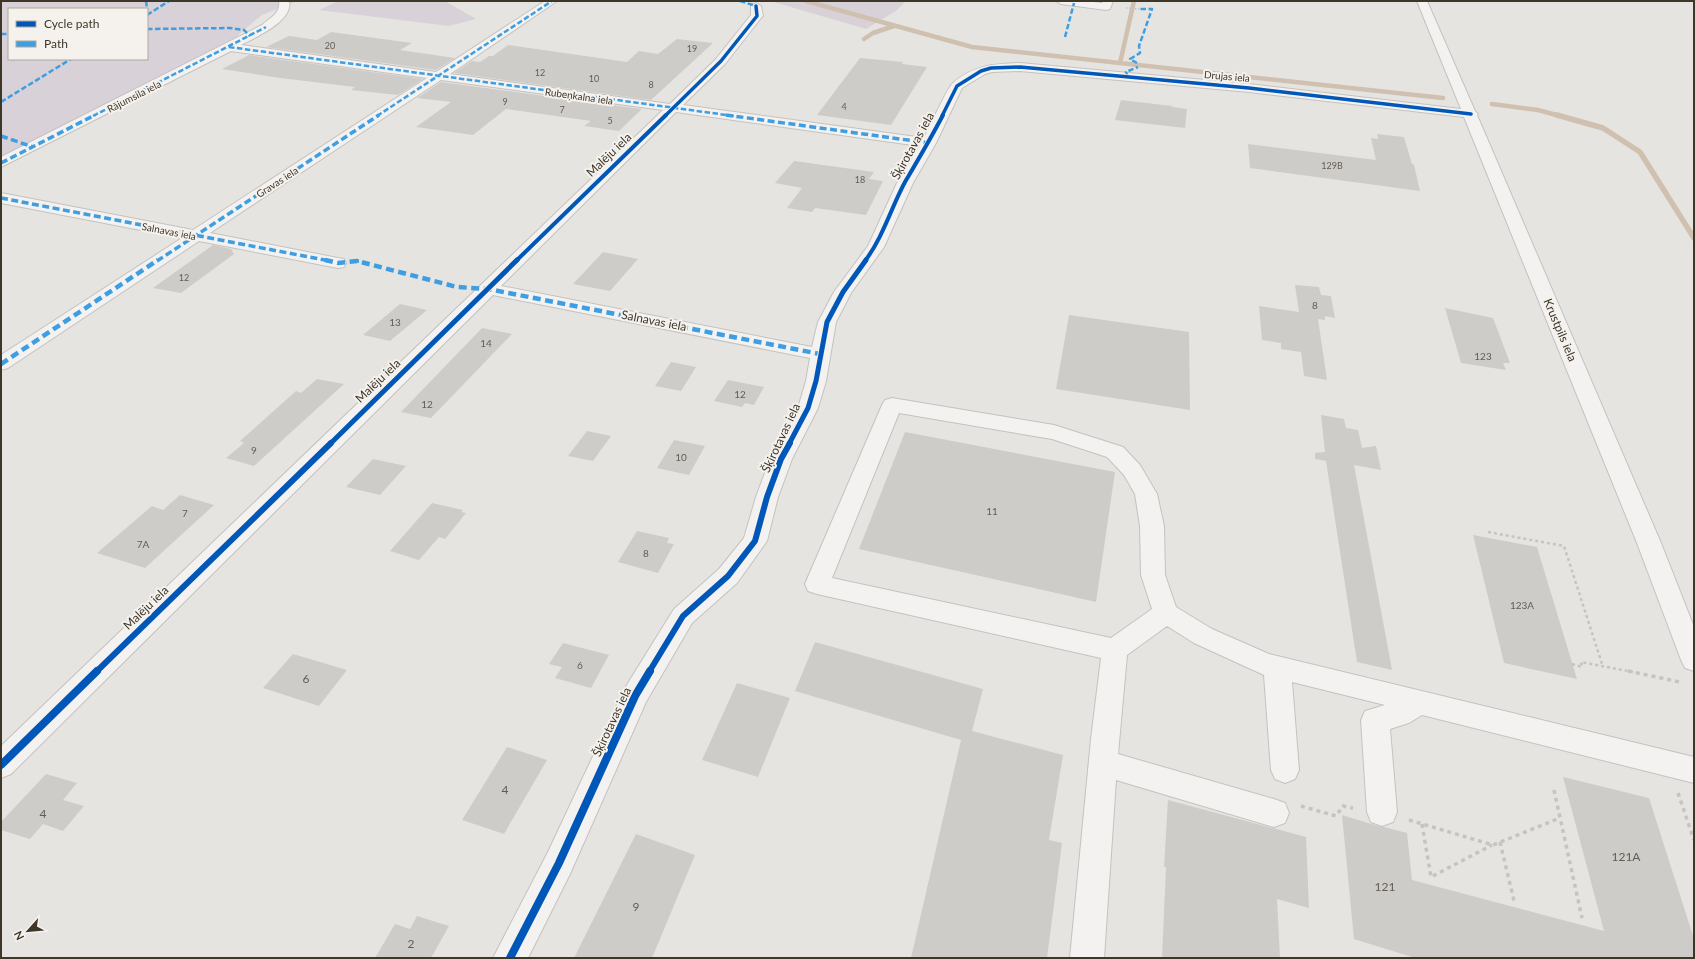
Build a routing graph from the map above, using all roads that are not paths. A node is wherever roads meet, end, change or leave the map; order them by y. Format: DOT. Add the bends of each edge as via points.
graph roads {
  1 [pos="284,1"];
  2 [pos="552,1"];
  3 [pos="740,1"];
  4 [pos="1061,1"];
  5 [pos="1422,1"];
  6 [pos="1107,4"];
  7 [pos="229,48"];
  8 [pos="981,71"];
  9 [pos="437,76"];
  10 [pos="672,109"];
  11 [pos="1471,114"];
  12 [pos="929,143"];
  13 [pos="1,163"];
  14 [pos="1,198"];
  15 [pos="196,236"];
  16 [pos="338,263"];
  17 [pos="488,289"];
  18 [pos="820,354"];
  19 [pos="1,364"];
  20 [pos="1166,613"];
  21 [pos="1115,650"];
  22 [pos="1694,660"];
  23 [pos="1277,667"];
  24 [pos="1420,702"];
  25 [pos="1103,763"];
  26 [pos="1,765"];
  27 [pos="1285,770"];
  28 [pos="1694,770"];
  29 [pos="1382,812"];
  30 [pos="1274,814"];
  31 [pos="510,958"];
  32 [pos="1087,958"];
  1 -- 7 [label="street, Rājumsila iela" via="285,6 280,16"];
  2 -- 9 [label="street, Gravas iela"];
  3 -- 10 [label="street, Malēju iela" via="762,4 757,16 708,75"];
  4 -- 6 [label="street"];
  5 -- 11 [label="street, Krustpils iela"];
  7 -- 9 [label="street, Rubeņkalna iela"];
  7 -- 13 [label="street, Rājumsila iela"];
  8 -- 11 [label="street, Drujas iela" via="991,68 1035,68 1249,88"];
  8 -- 12 [label="street, Šķirotavas iela" via="957,86"];
  9 -- 10 [label="street, Rubeņkalna iela"];
  9 -- 15 [label="street, Gravas iela"];
  10 -- 12 [label="street, Rubeņkalna iela"];
  10 -- 17 [label="street, Malēju iela"];
  11 -- 22 [label="street, Krustpils iela" via="1649,543"];
  12 -- 18 [label="street, Šķirotavas iela" via="908,176 876,247 843,292 827,322"];
  14 -- 15 [label="street, Salnavas iela"];
  15 -- 16 [label="street, Salnavas iela"];
  15 -- 19 [label="street, Gravas iela"];
  17 -- 18 [label="street, Salnavas iela"];
  17 -- 26 [label="street, Malēju iela"];
  18 -- 31 [label="street, Šķirotavas iela" via="808,408 779,466 755,541 728,576 683,616 635,696 559,863"];
  20 -- 21 [label="street"];
  20 -- 21 [label="street" via="1153,576 1152,526 1146,494 1132,470 1115,452 1054,432 892,405 817,584"];
  20 -- 23 [label="street" via="1203,636"];
  21 -- 25 [label="street"];
  23 -- 24 [label="street"];
  23 -- 27 [label="street"];
  24 -- 28 [label="street"];
  24 -- 29 [label="street" via="1399,714 1375,720"];
  25 -- 30 [label="street"];
  25 -- 32 [label="street"];
}
